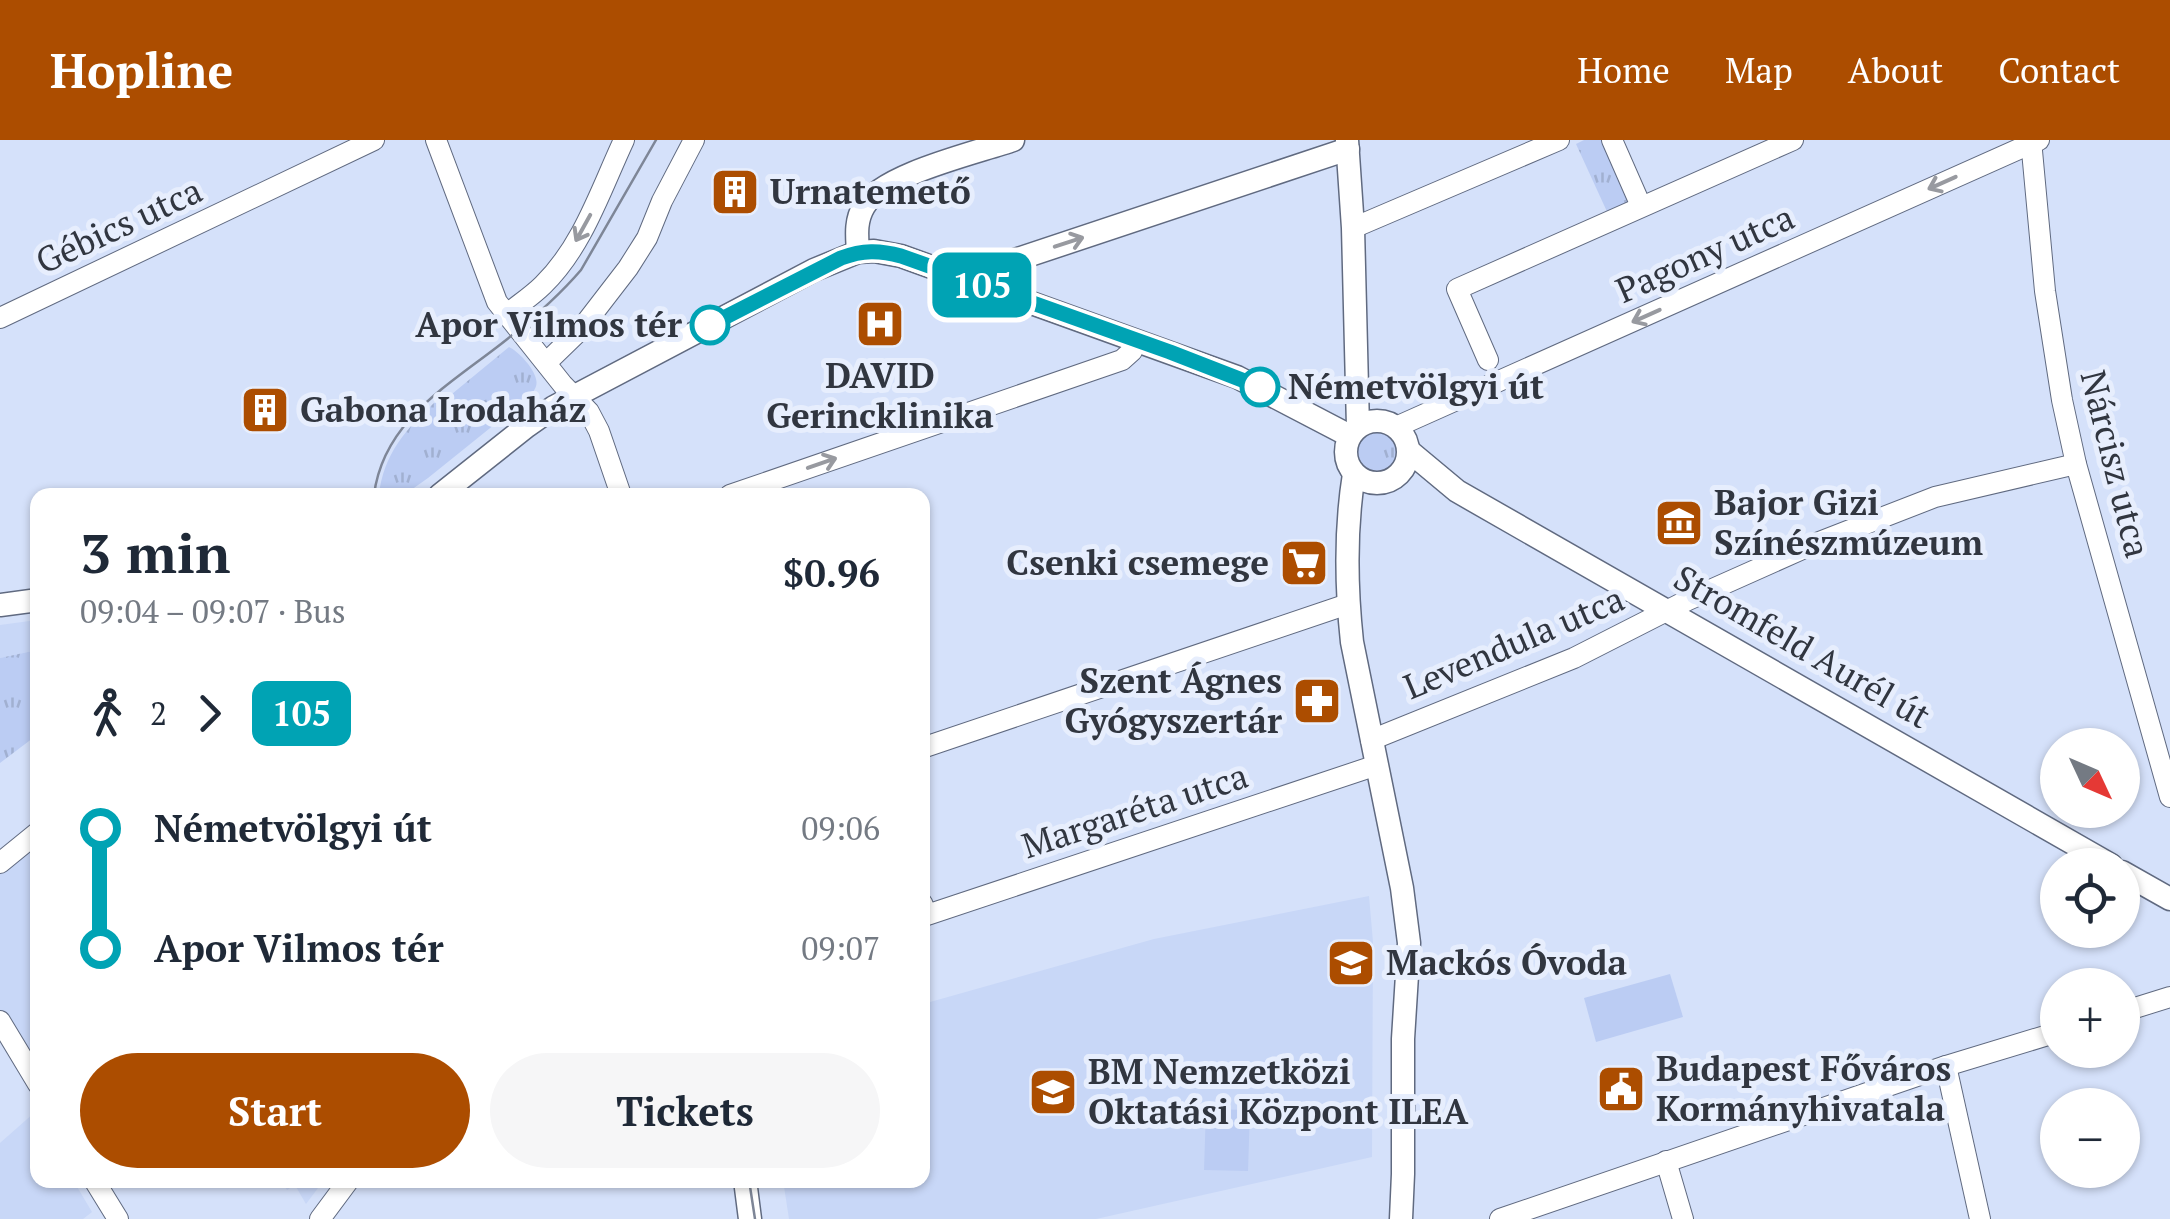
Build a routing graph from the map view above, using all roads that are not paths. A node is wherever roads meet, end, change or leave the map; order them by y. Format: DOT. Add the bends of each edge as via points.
graph roads {
  1 [pos="374,140"];
  2 [pos="436,140"];
  3 [pos="624,140"];
  4 [pos="694,140"];
  5 [pos="1012,140"];
  6 [pos="1559,140"];
  7 [pos="1612,140"];
  8 [pos="1792,140"];
  9 [pos="2034,141"];
  10 [pos="1347,145"];
  11 [pos="1641,206"];
  12 [pos="1353,228"];
  13 [pos="858,252"];
  14 [pos="988,287"];
  15 [pos="506,315"];
  16 [pos="0,318"];
  17 [pos="1136,340"];
  18 [pos="1358,350"];
  19 [pos="1488,360"];
  20 [pos="547,362"];
  21 [pos="574,396"];
  22 [pos="1392,424"];
  23 [pos="1354,432"];
  24 [pos="1408,451"];
  25 [pos="2076,464"];
  26 [pos="1354,474"];
  27 [pos="1388,480"];
  28 [pos="449,488"];
  29 [pos="618,488"];
  30 [pos="750,488"];
  31 [pos="1457,491"];
  32 [pos="1348,544"];
  33 [pos="30,601"];
  34 [pos="1348,604"];
  35 [pos="0,605"];
  36 [pos="1668,610"];
  37 [pos="1372,740"];
  38 [pos="930,745"];
  39 [pos="2165,755"];
  40 [pos="1376,766"];
  41 [pos="2170,797"];
  42 [pos="30,839"];
  43 [pos="2081,848"];
  44 [pos="0,863"];
  45 [pos="2140,882"];
  46 [pos="2170,899"];
  47 [pos="930,914"];
  48 [pos="2170,997"];
  49 [pos="2140,1006"];
  50 [pos="0,1021"];
  51 [pos="2040,1037"];
  52 [pos="1946,1066"];
  53 [pos="30,1071"];
  54 [pos="1666,1161"];
  55 [pos="98,1188"];
  56 [pos="343,1188"];
  57 [pos="746,1188"];
  58 [pos="112,1217"];
  59 [pos="320,1219"];
  60 [pos="750,1219"];
  61 [pos="1401,1219"];
  62 [pos="1500,1219"];
  63 [pos="1683,1219"];
  64 [pos="1980,1219"];
  1 -- 16 [label="street, Gébics utca"];
  2 -- 15 [label="street"];
  3 -- 15 [label="street, one-way" via="566,256"];
  4 -- 20 [label="street" via="652,228 602,305"];
  5 -- 13 [label="street" via="879,190 859,215"];
  6 -- 12 [label="street"];
  7 -- 11 [label="street"];
  8 -- 11 [label="street"];
  9 -- 22 [label="street, Pagony utca, one-way"];
  9 -- 25 [label="street, Nárcisz utca" via="2045,291"];
  10 -- 12 [label="street"];
  14 -- 10 [label="street, one-way" via="1006,263"];
  11 -- 19 [label="street" via="1458,288"];
  12 -- 18 [label="street"];
  13 -- 14 [label="street" via="888,252"];
  13 -- 21 [label="street"];
  14 -- 17 [label="street"];
  15 -- 20 [label="street"];
  17 -- 23 [label="street"];
  30 -- 17 [label="street, one-way" via="1122,360"];
  18 -- 22 [label="street" via="1372,400"];
  18 -- 23 [label="street"];
  20 -- 21 [label="street"];
  21 -- 28 [label="street"];
  21 -- 29 [label="street" via="598,431"];
  22 -- 23 [label="street" via="1369,422"];
  22 -- 24 [label="street"];
  23 -- 26 [label="street" via="1346,456"];
  24 -- 27 [label="street" via="1404,469"];
  24 -- 31 [label="street, Stromfeld Aurél út"];
  25 -- 36 [label="street, Levendula utca" via="1936,497"];
  25 -- 39 [label="street, Nárcisz utca"];
  26 -- 27 [label="street" via="1370,483"];
  26 -- 32 [label="street"];
  27 -- 31 [label="street, Stromfeld Aurél út"];
  27 -- 32 [label="street" via="1359,515"];
  31 -- 36 [label="street, Stromfeld Aurél út"];
  32 -- 34 [label="street"];
  33 -- 35 [label="street"];
  34 -- 37 [label="street"];
  34 -- 38 [label="street"];
  36 -- 37 [label="street, Levendula utca" via="1574,658"];
  36 -- 43 [label="street, Stromfeld Aurél út"];
  37 -- 40 [label="street"];
  39 -- 41 [label="street, Nárcisz utca"];
  40 -- 47 [label="street, Margaréta utca"];
  40 -- 61 [label="street" via="1409,943"];
  42 -- 44 [label="street"];
  45 -- 46 [label="street"];
  48 -- 49 [label="street"];
  50 -- 53 [label="street"];
  51 -- 52 [label="street"];
  52 -- 54 [label="street"];
  52 -- 64 [label="street"];
  54 -- 62 [label="street"];
  54 -- 63 [label="street"];
  55 -- 58 [label="street"];
  56 -- 59 [label="street"];
  57 -- 60 [label="street"];
}
